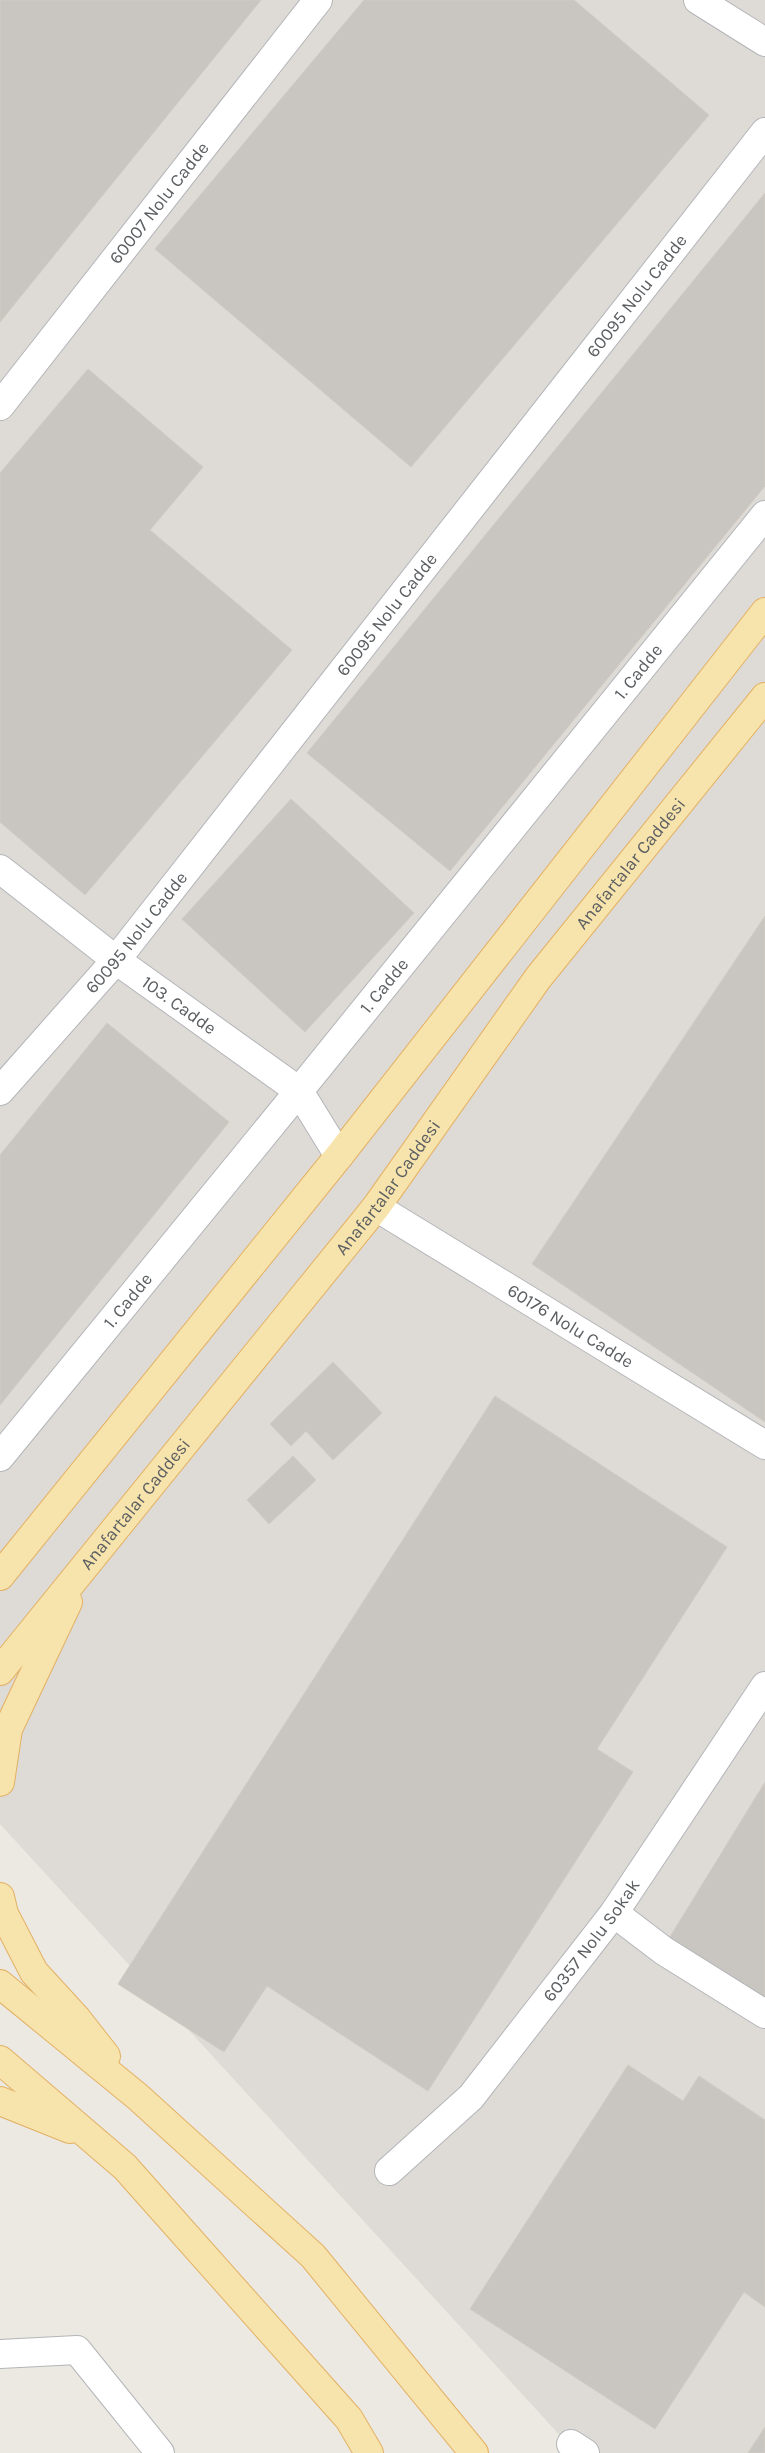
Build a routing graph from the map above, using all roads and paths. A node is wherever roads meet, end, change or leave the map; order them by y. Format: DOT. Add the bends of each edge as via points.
graph roads {
  1 [pos="318,0"];
  2 [pos="698,0"];
  3 [pos="765,42"];
  4 [pos="765,132"];
  5 [pos="0,406"];
  6 [pos="765,515"];
  7 [pos="765,612"];
  8 [pos="765,697"];
  9 [pos="0,869"];
  10 [pos="116,960"];
  11 [pos="0,1091"];
  12 [pos="299,1091"];
  13 [pos="339,1156"];
  14 [pos="376,1207"];
  15 [pos="765,1445"];
  16 [pos="0,1457"];
  17 [pos="88,1560"];
  18 [pos="0,1576"];
  19 [pos="0,1671"];
  20 [pos="765,1686"];
  21 [pos="0,1782"];
  22 [pos="0,1897"];
  23 [pos="614,1913"];
  24 [pos="0,1984"];
  25 [pos="765,2014"];
  26 [pos="0,2060"];
  27 [pos="138,2097"];
  28 [pos="0,2101"];
  29 [pos="92,2138"];
  30 [pos="389,2171"];
  31 [pos="0,2354"];
  32 [pos="160,2453"];
  33 [pos="369,2453"];
  34 [pos="474,2453"];
  1 -- 5 [label="street, 60007 Nolu Cadde"];
  2 -- 3 [label="street"];
  4 -- 10 [label="street, 60095 Nolu Cadde"];
  6 -- 12 [label="street, 1. Cadde"];
  7 -- 13 [label="main road"];
  8 -- 14 [label="main road, Anafartalar Caddesi" via="538,978"];
  9 -- 10 [label="street, 103. Cadde"];
  10 -- 11 [label="street, 60095 Nolu Cadde"];
  10 -- 12 [label="street, 103. Cadde"];
  12 -- 13 [label="street, 103. Cadde"];
  12 -- 16 [label="street, 1. Cadde"];
  13 -- 18 [label="main road"];
  14 -- 15 [label="street, 60176 Nolu Cadde"];
  14 -- 17 [label="main road, Anafartalar Caddesi"];
  17 -- 19 [label="main road, Anafartalar Caddesi"];
  17 -- 21 [label="main road" via="8,1729"];
  20 -- 23 [label="street, 60357 Nolu Sokak"];
  22 -- 27 [label="main road" via="4,1914 34,1972 77,2019"];
  23 -- 25 [label="street" via="664,1952"];
  23 -- 30 [label="street, 60357 Nolu Sokak" via="471,2097"];
  24 -- 27 [label="main road"];
  26 -- 29 [label="main road"];
  27 -- 34 [label="main road" via="313,2256"];
  28 -- 29 [label="main road"];
  29 -- 33 [label="main road" via="125,2167 349,2419"];
  31 -- 32 [label="street" via="77,2350"];
}
